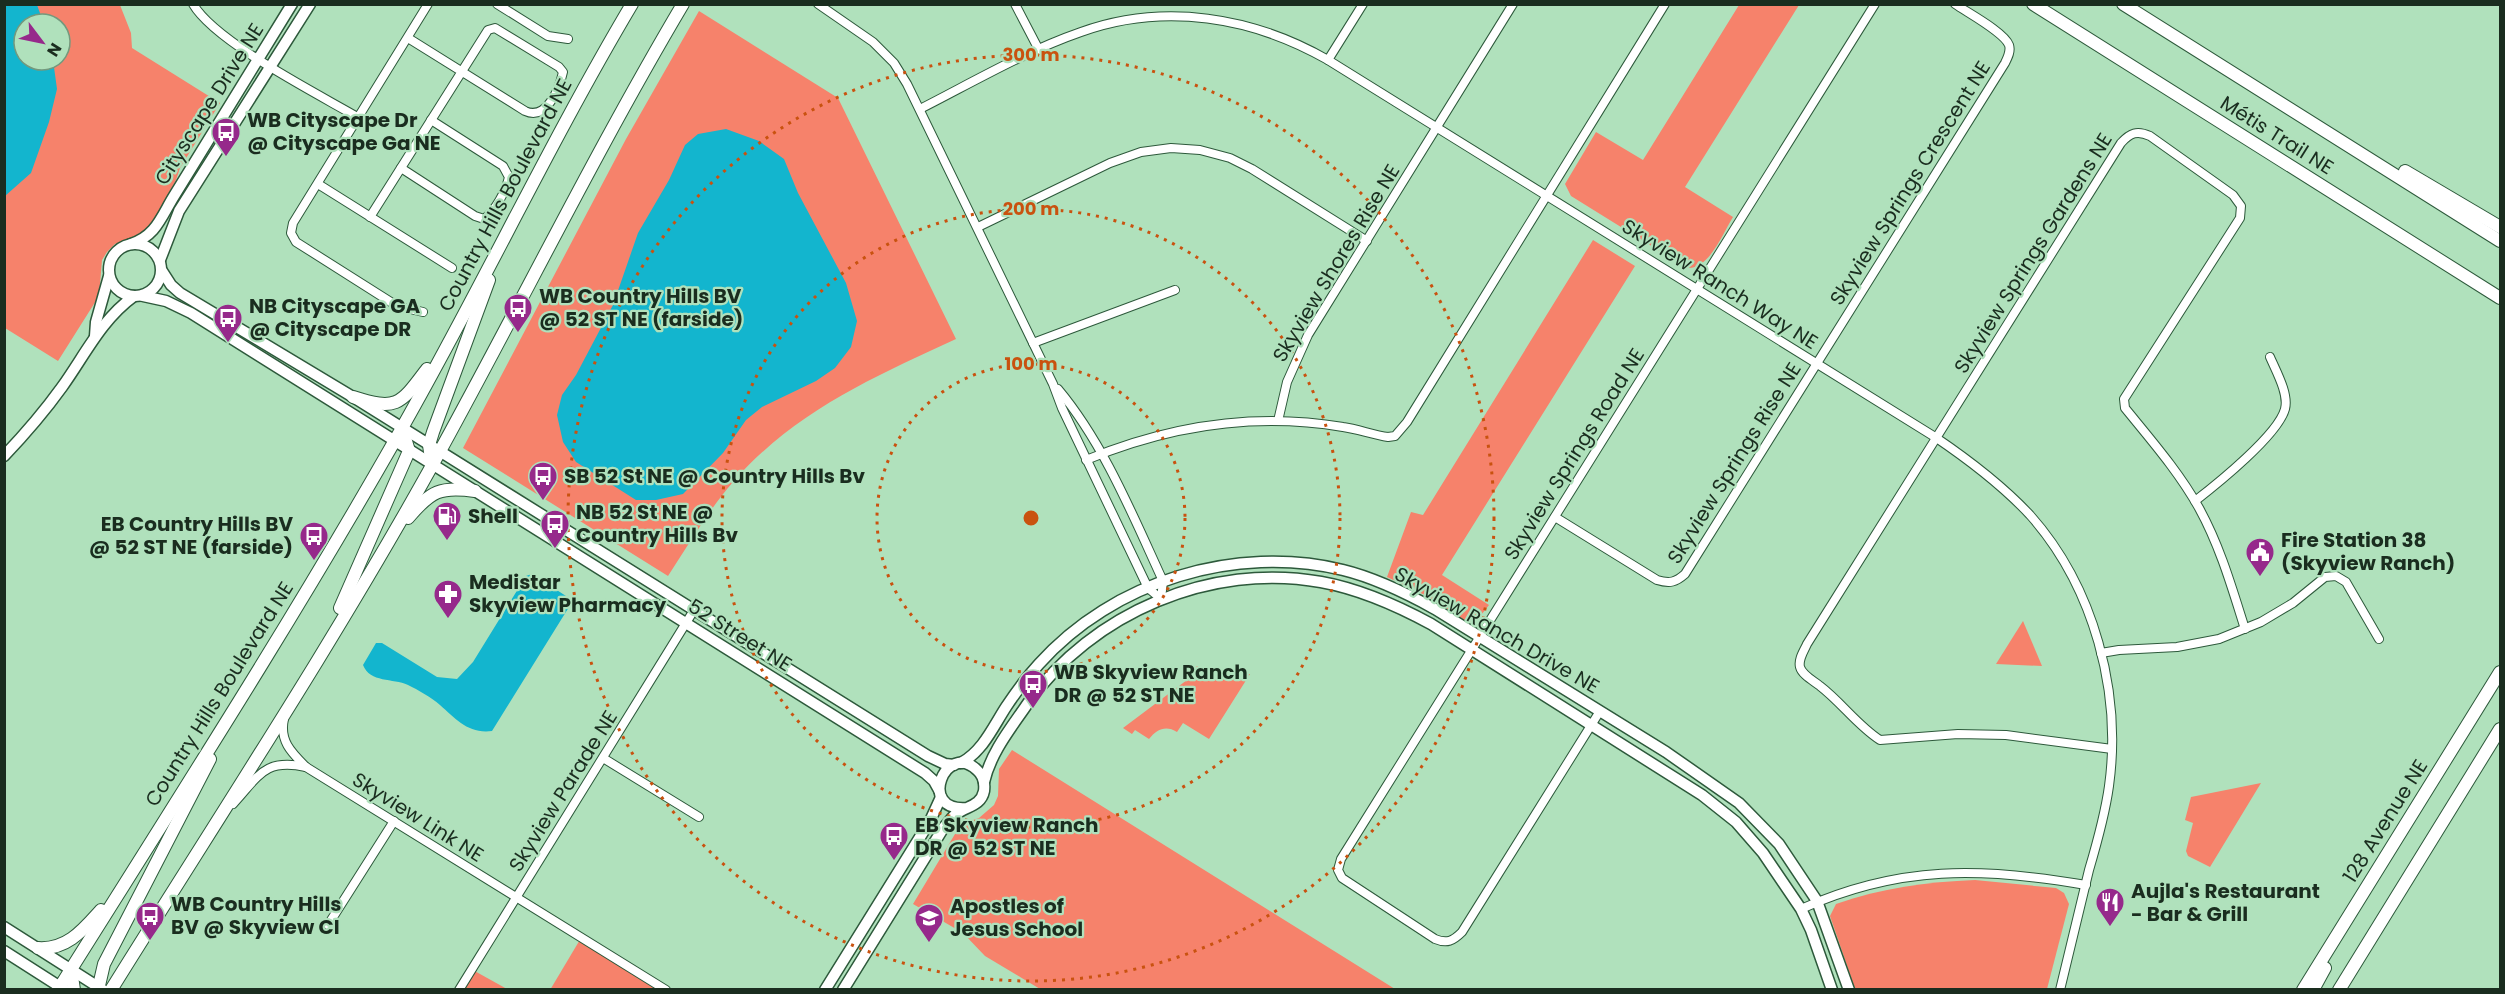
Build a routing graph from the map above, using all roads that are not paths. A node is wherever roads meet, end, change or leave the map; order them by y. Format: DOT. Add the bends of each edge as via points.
graph roads {
  1 [pos="193,4"];
  2 [pos="292,4"];
  3 [pos="310,4"];
  4 [pos="428,4"];
  5 [pos="497,4"];
  6 [pos="632,4"];
  7 [pos="683,4"];
  8 [pos="818,4"];
  9 [pos="1015,4"];
  10 [pos="1363,4"];
  11 [pos="1513,4"];
  12 [pos="1665,4"];
  13 [pos="1875,4"];
  14 [pos="1955,4"];
  15 [pos="2033,4"];
  16 [pos="2123,4"];
  17 [pos="408,38"];
  18 [pos="568,39"];
  19 [pos="1039,50"];
  20 [pos="259,59"];
  21 [pos="1328,60"];
  22 [pos="271,66"];
  23 [pos="460,72"];
  24 [pos="920,109"];
  25 [pos="359,118"];
  26 [pos="431,120"];
  27 [pos="1436,128"];
  28 [pos="2345,142"];
  29 [pos="401,168"];
  30 [pos="318,184"];
  31 [pos="1546,196"];
  32 [pos="370,217"];
  33 [pos="978,227"];
  34 [pos="2500,227"];
  35 [pos="505,236"];
  36 [pos="1366,240"];
  37 [pos="2500,241"];
  38 [pos="131,244"];
  39 [pos="2443,262"];
  40 [pos="161,265"];
  41 [pos="452,268"];
  42 [pos="109,276"];
  43 [pos="2500,288"];
  44 [pos="1697,289"];
  45 [pos="1175,290"];
  46 [pos="138,296"];
  47 [pos="2500,298"];
  48 [pos="423,312"];
  49 [pos="452,335"];
  50 [pos="95,336"];
  51 [pos="1033,343"];
  52 [pos="2270,357"];
  53 [pos="1816,363"];
  54 [pos="1053,384"];
  55 [pos="353,396"];
  56 [pos="1278,421"];
  57 [pos="402,428"];
  58 [pos="1935,437"];
  59 [pos="394,442"];
  60 [pos="434,448"];
  61 [pos="409,451"];
  62 [pos="1101,454"];
  63 [pos="4,456"];
  64 [pos="1086,460"];
  65 [pos="432,465"];
  66 [pos="476,491"];
  67 [pos="2195,501"];
  68 [pos="1555,516"];
  69 [pos="386,544"];
  70 [pos="1163,581"];
  71 [pos="1148,588"];
  72 [pos="1161,599"];
  73 [pos="694,610"];
  74 [pos="686,623"];
  75 [pos="2245,628"];
  76 [pos="1480,637"];
  77 [pos="2379,639"];
  78 [pos="322,650"];
  79 [pos="1472,650"];
  80 [pos="2101,653"];
  81 [pos="2500,672"];
  82 [pos="250,681"];
  83 [pos="288,705"];
  84 [pos="1600,711"];
  85 [pos="1592,725"];
  86 [pos="2500,729"];
  87 [pos="2112,749"];
  88 [pos="603,758"];
  89 [pos="958,764"];
  90 [pos="306,767"];
  91 [pos="984,782"];
  92 [pos="940,793"];
  93 [pos="966,808"];
  94 [pos="699,817"];
  95 [pos="394,820"];
  96 [pos="215,823"];
  97 [pos="2380,867"];
  98 [pos="125,882"];
  99 [pos="2086,885"];
  100 [pos="516,897"];
  101 [pos="1817,901"];
  102 [pos="1801,909"];
  103 [pos="328,925"];
  104 [pos="4,927"];
  105 [pos="38,948"];
  106 [pos="4,951"];
  107 [pos="71,969"];
  108 [pos="61,989"];
  109 [pos="100,989"];
  110 [pos="74,990"];
  111 [pos="111,990"];
  112 [pos="459,990"];
  113 [pos="666,990"];
  114 [pos="825,990"];
  115 [pos="843,990"];
  116 [pos="1832,990"];
  117 [pos="1849,990"];
  118 [pos="2060,990"];
  119 [pos="2303,990"];
  120 [pos="2313,990"];
  121 [pos="2339,990"];
  1 -- 20 [label="street" via="212,28"];
  2 -- 20 [label="street, Cityscape Drive NE"];
  3 -- 22 [label="street, Cityscape Drive NE"];
  4 -- 17 [label="street"];
  5 -- 18 [label="street" via="548,36"];
  6 -- 35 [label="main road, Country Hills Boulevard NE"];
  7 -- 60 [label="main road"];
  8 -- 24 [label="street" via="873,42 894,63"];
  9 -- 19 [label="street"];
  10 -- 21 [label="street"];
  11 -- 27 [label="street, Skyview Shores Rise NE"];
  12 -- 31 [label="street"];
  13 -- 44 [label="street"];
  14 -- 53 [label="street, Skyview Springs Crescent NE" via="2001,36 2010,52"];
  15 -- 39 [label="main road, Métis Trail NE"];
  16 -- 28 [label="main road, Métis Trail NE"];
  17 -- 23 [label="street"];
  17 -- 25 [label="street"];
  19 -- 21 [label="street, Skyview Ranch Way NE" via="1105,25 1168,16 1203,17 1235,22 1289,40"];
  19 -- 24 [label="street, Skyview Ranch Way NE"];
  20 -- 22 [label="street"];
  20 -- 38 [label="street, Cityscape Drive NE" via="158,225 147,237"];
  21 -- 27 [label="street, Skyview Ranch Way NE"];
  22 -- 25 [label="street"];
  22 -- 40 [label="street, Cityscape Drive NE" via="179,211"];
  23 -- 23 [label="street" via="531,114 547,106 563,72 495,28 488,30"];
  23 -- 26 [label="street"];
  24 -- 33 [label="street"];
  25 -- 30 [label="street"];
  26 -- 29 [label="street"];
  26 -- 29 [label="street" via="503,166 508,184 490,215 484,219 475,216"];
  27 -- 31 [label="street, Skyview Ranch Way NE"];
  27 -- 36 [label="street, Skyview Shores Rise NE"];
  28 -- 34 [label="main road" via="2377,155"];
  28 -- 37 [label="main road, Métis Trail NE"];
  29 -- 32 [label="street"];
  30 -- 32 [label="street"];
  30 -- 48 [label="street" via="293,223 293,238 397,306"];
  31 -- 44 [label="street, Skyview Ranch Way NE"];
  31 -- 56 [label="street" via="1401,431 1388,437 1342,427"];
  32 -- 41 [label="street"];
  33 -- 36 [label="street" via="1110,164 1141,152 1171,148 1230,158"];
  33 -- 51 [label="street"];
  35 -- 49 [label="main road, Country Hills Boulevard NE"];
  35 -- 60 [label="main road"];
  36 -- 56 [label="street, Skyview Shores Rise NE" via="1296,359"];
  38 -- 40 [label="street" via="146,247"];
  38 -- 42 [label="street" via="112,257"];
  39 -- 43 [label="main road"];
  39 -- 47 [label="main road, Métis Trail NE"];
  40 -- 46 [label="street" via="154,290"];
  40 -- 55 [label="street, 52 Street NE" via="180,293"];
  42 -- 46 [label="street" via="121,292"];
  42 -- 50 [label="street"];
  44 -- 53 [label="street, Skyview Ranch Way NE"];
  44 -- 68 [label="street, Skyview Springs Road NE"];
  45 -- 51 [label="street"];
  46 -- 50 [label="street" via="117,311"];
  46 -- 59 [label="street, 52 Street NE" via="191,313"];
  49 -- 55 [label="main road" via="402,400 376,404"];
  49 -- 57 [label="main road, Country Hills Boulevard NE"];
  50 -- 63 [label="street" via="50,404"];
  51 -- 54 [label="street"];
  52 -- 67 [label="street" via="2286,399 2285,410 2246,458"];
  53 -- 58 [label="street, Skyview Ranch Way NE"];
  53 -- 68 [label="street, Skyview Springs Rise NE" via="1677,581 1657,580"];
  54 -- 62 [label="street"];
  54 -- 64 [label="street"];
  55 -- 57 [label="street, 52 Street NE"];
  56 -- 62 [label="street" via="1182,429"];
  57 -- 59 [label="main road, Country Hills Boulevard NE"];
  57 -- 60 [label="street, 52 Street NE"];
  57 -- 61 [label="main road"];
  58 -- 67 [label="street, Skyview Springs Gardens NE" via="2121,143 2129,134 2140,132 2233,195 2241,206 2240,218 2124,399 2125,408"];
  58 -- 80 [label="street, Skyview Ranch Way NE" via="1992,479 2037,524 2077,589"];
  58 -- 87 [label="street" via="1807,644 1800,666 1804,674 1880,740 2006,735"];
  59 -- 61 [label="street, 52 Street NE"];
  59 -- 82 [label="main road, Country Hills Boulevard NE"];
  60 -- 65 [label="main road"];
  60 -- 73 [label="street, 52 Street NE"];
  61 -- 65 [label="street, 52 Street NE"];
  61 -- 78 [label="main road"];
  62 -- 64 [label="street"];
  62 -- 70 [label="street"];
  64 -- 71 [label="street"];
  65 -- 66 [label="street, 52 Street NE"];
  65 -- 69 [label="main road"];
  66 -- 69 [label="main road" via="452,488 434,494 417,507"];
  66 -- 74 [label="street, 52 Street NE"];
  67 -- 75 [label="street, Skyview Springs Gardens NE" via="2224,562"];
  68 -- 76 [label="street, Skyview Springs Road NE"];
  69 -- 78 [label="main road"];
  70 -- 71 [label="street, Skyview Ranch Drive NE"];
  70 -- 72 [label="street"];
  70 -- 76 [label="street, Skyview Ranch Drive NE" via="1225,565 1318,565 1355,573 1410,595"];
  71 -- 72 [label="street"];
  71 -- 89 [label="street, Skyview Ranch Drive NE" via="1103,611 1060,643 1025,680 977,752"];
  72 -- 79 [label="street, Skyview Ranch Drive NE" via="1241,580 1320,581 1404,609"];
  72 -- 91 [label="street, Skyview Ranch Drive NE" via="1098,634 1071,655 1036,692 993,755"];
  73 -- 74 [label="street, Skyview Parade NE"];
  73 -- 89 [label="street, 52 Street NE" via="935,760"];
  74 -- 88 [label="street, Skyview Parade NE"];
  74 -- 92 [label="street, 52 Street NE" via="924,773"];
  75 -- 77 [label="street" via="2293,603 2325,577 2336,576 2346,582"];
  75 -- 80 [label="street" via="2201,644"];
  76 -- 79 [label="street, Skyview Springs Road NE"];
  76 -- 84 [label="street, Skyview Ranch Drive NE"];
  78 -- 83 [label="main road"];
  79 -- 85 [label="street, Skyview Ranch Drive NE"];
  79 -- 85 [label="street, Skyview Springs Road NE" via="1341,859 1338,870 1349,885 1435,939 1454,940 1462,932"];
  80 -- 87 [label="street, Skyview Ranch Way NE" via="2110,698"];
  81 -- 97 [label="main road, 128 Avenue NE"];
  82 -- 98 [label="main road, Country Hills Boulevard NE"];
  82 -- 109 [label="main road" via="104,964"];
  83 -- 90 [label="street, Skyview Link NE" via="284,741"];
  83 -- 96 [label="main road"];
  84 -- 85 [label="street"];
  84 -- 101 [label="street, Skyview Ranch Drive NE" via="1739,803 1779,844"];
  85 -- 102 [label="street, Skyview Ranch Drive NE" via="1720,808 1763,852"];
  86 -- 121 [label="main road"];
  87 -- 99 [label="street, Skyview Ranch Way NE" via="2109,789"];
  88 -- 94 [label="street"];
  88 -- 100 [label="street, Skyview Parade NE"];
  89 -- 91 [label="street" via="978,770"];
  89 -- 92 [label="street" via="947,768 941,777"];
  90 -- 95 [label="street, Skyview Link NE"];
  90 -- 96 [label="street, Skyview Link NE" via="271,766"];
  91 -- 93 [label="street" via="978,801"];
  92 -- 93 [label="street" via="952,807"];
  92 -- 114 [label="street" via="930,821"];
  93 -- 115 [label="street" via="944,827"];
  95 -- 100 [label="street, Skyview Link NE"];
  95 -- 103 [label="street"];
  96 -- 111 [label="main road"];
  97 -- 119 [label="main road, 128 Avenue NE"];
  97 -- 120 [label="main road"];
  98 -- 105 [label="main road" via="72,939 58,947"];
  98 -- 107 [label="main road, Country Hills Boulevard NE"];
  99 -- 101 [label="street" via="1996,872 1949,872 1888,880"];
  99 -- 118 [label="street, Skyview Ranch Way NE"];
  100 -- 112 [label="street, Skyview Parade NE"];
  100 -- 113 [label="street, Skyview Link NE"];
  101 -- 102 [label="street"];
  101 -- 117 [label="street, Skyview Ranch Drive NE"];
  102 -- 116 [label="street, Skyview Ranch Drive NE"];
  104 -- 105 [label="street"];
  105 -- 107 [label="street"];
  106 -- 108 [label="street"];
  107 -- 108 [label="main road, Country Hills Boulevard NE"];
  107 -- 109 [label="street"];
  107 -- 110 [label="main road"];
}
